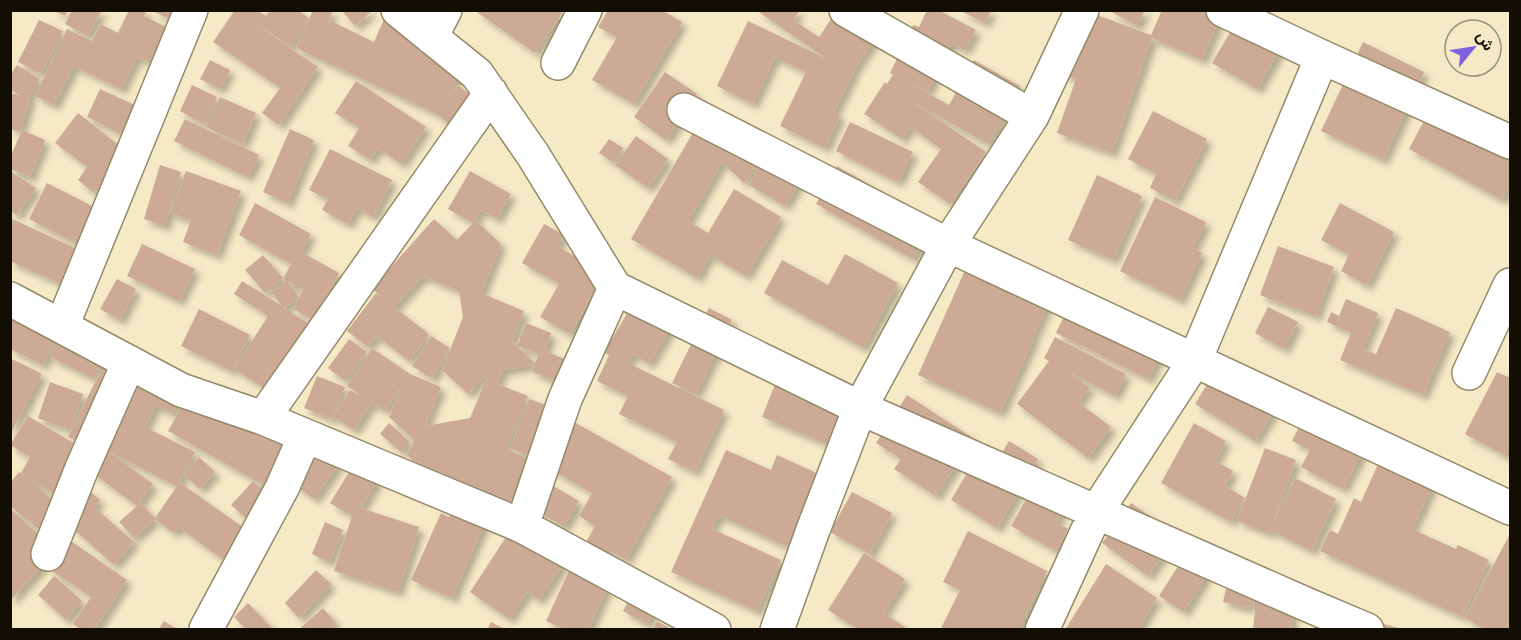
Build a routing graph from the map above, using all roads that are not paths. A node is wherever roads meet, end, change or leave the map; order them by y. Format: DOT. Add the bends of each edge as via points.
graph roads {
  1 [pos="191,10"];
  2 [pos="399,10"];
  3 [pos="585,10"];
  4 [pos="846,10"];
  5 [pos="1082,10"];
  6 [pos="1223,10"];
  7 [pos="438,24"];
  8 [pos="1322,57"];
  9 [pos="558,63"];
  10 [pos="491,93"];
  11 [pos="684,110"];
  12 [pos="1032,117"];
  13 [pos="1510,142"];
  14 [pos="948,245"];
  15 [pos="1510,285"];
  16 [pos="615,288"];
  17 [pos="10,299"];
  18 [pos="62,326"];
  19 [pos="1196,360"];
  20 [pos="129,362"];
  21 [pos="1469,374"];
  22 [pos="860,408"];
  23 [pos="263,418"];
  24 [pos="305,436"];
  25 [pos="1510,508"];
  26 [pos="1096,512"];
  27 [pos="522,526"];
  28 [pos="48,554"];
  29 [pos="1303,618"];
  30 [pos="206,629"];
  31 [pos="714,630"];
  32 [pos="777,630"];
  33 [pos="1042,630"];
  34 [pos="1366,630"];
  1 -- 18 [label="street"];
  2 -- 7 [label="street"];
  3 -- 9 [label="street"];
  4 -- 12 [label="street"];
  5 -- 12 [label="street"];
  6 -- 8 [label="street"];
  7 -- 10 [label="street"];
  8 -- 13 [label="street"];
  8 -- 19 [label="street"];
  10 -- 16 [label="street"];
  10 -- 23 [label="street"];
  11 -- 14 [label="street"];
  12 -- 14 [label="street"];
  14 -- 19 [label="street"];
  14 -- 22 [label="street"];
  15 -- 21 [label="street"];
  16 -- 22 [label="street"];
  16 -- 27 [label="street" via="565,399"];
  17 -- 18 [label="street"];
  18 -- 20 [label="street"];
  19 -- 25 [label="street"];
  19 -- 26 [label="street"];
  20 -- 23 [label="street" via="181,390"];
  20 -- 28 [label="street"];
  22 -- 26 [label="street"];
  22 -- 32 [label="street"];
  23 -- 24 [label="street"];
  24 -- 27 [label="street"];
  24 -- 30 [label="street" via="282,488"];
  26 -- 29 [label="street"];
  26 -- 33 [label="street"];
  27 -- 31 [label="street"];
  29 -- 34 [label="street"];
}
